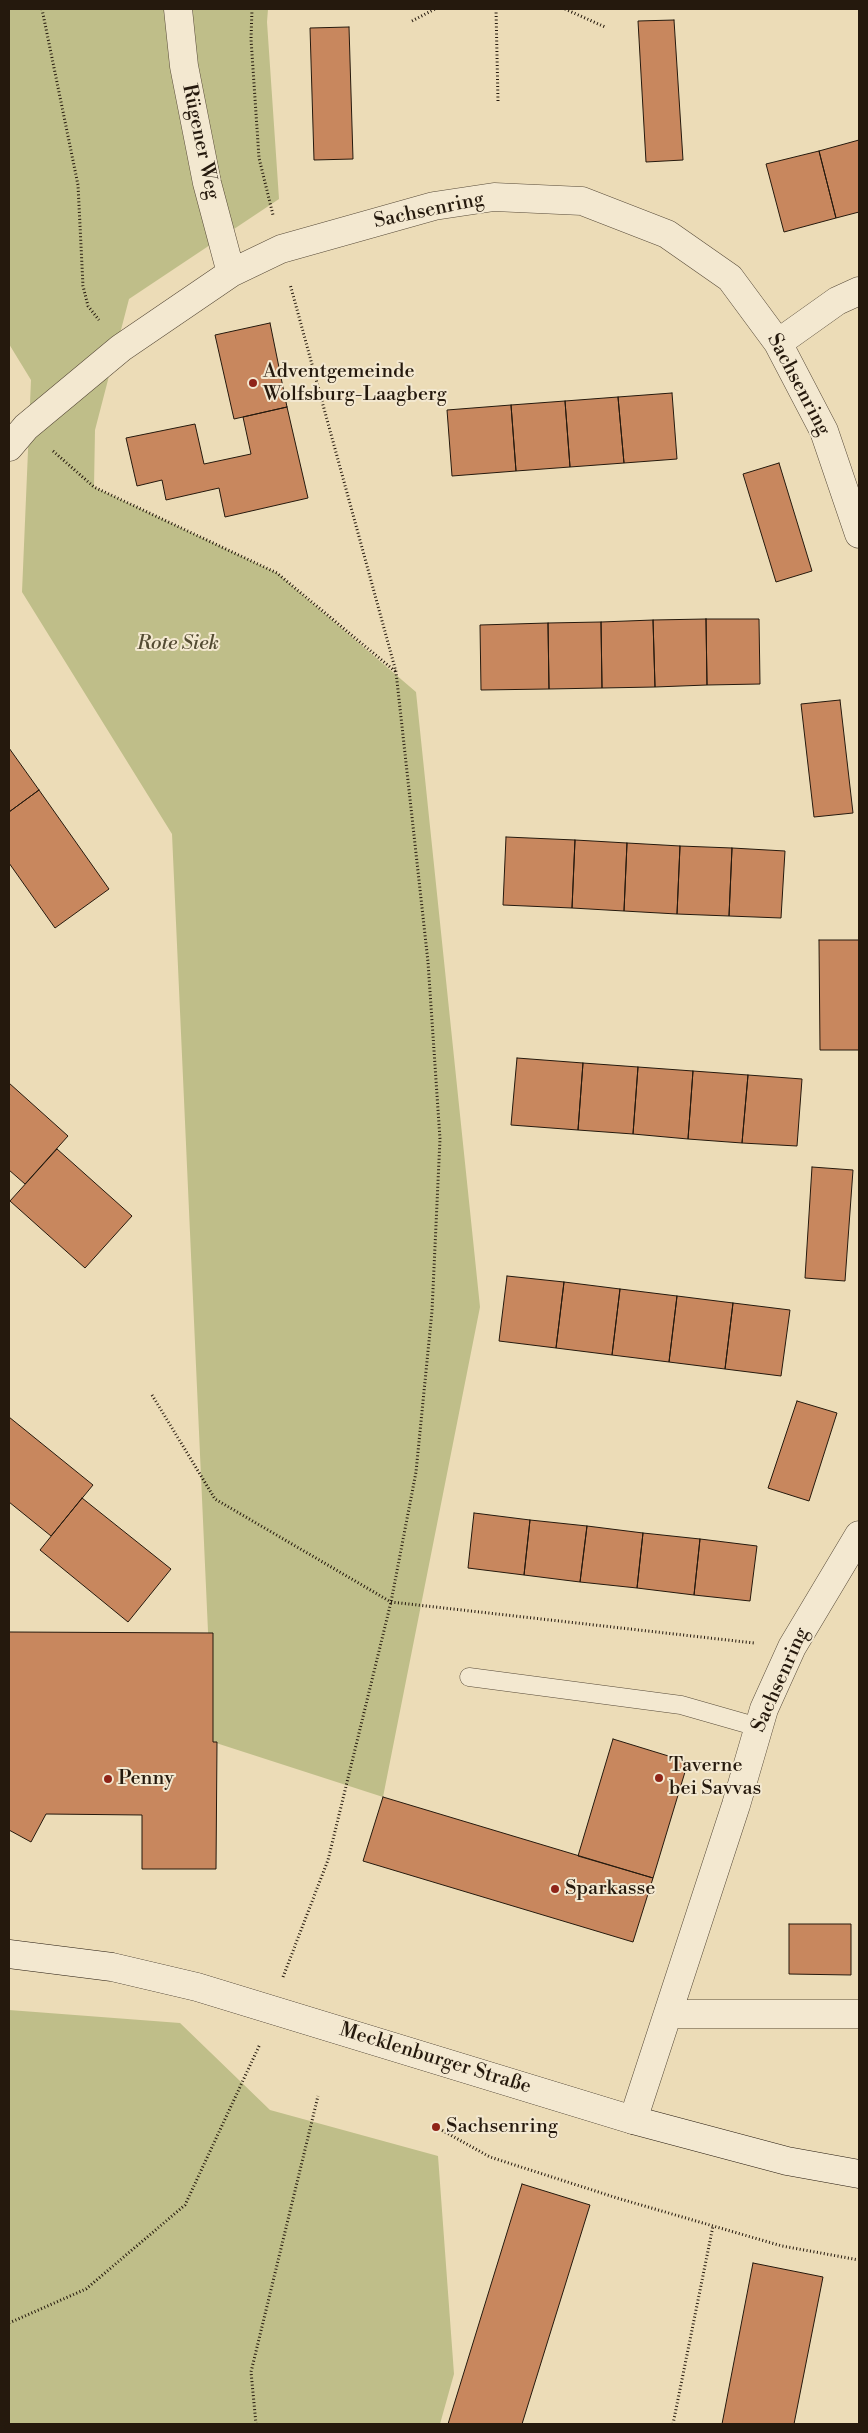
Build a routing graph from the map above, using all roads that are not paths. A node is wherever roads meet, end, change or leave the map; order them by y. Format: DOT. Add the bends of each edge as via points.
graph roads {
  1 [pos="178,9"];
  2 [pos="231,273"];
  3 [pos="859,291"];
  4 [pos="778,343"];
  5 [pos="17,437"];
  6 [pos="859,534"];
  7 [pos="859,1535"];
  8 [pos="469,1677"];
  9 [pos="758,1727"];
  10 [pos="9,1954"];
  11 [pos="669,2014"];
  12 [pos="859,2014"];
  13 [pos="633,2120"];
  14 [pos="859,2174"];
  1 -- 2 [label="street, Rügener Weg" via="184,66 207,183"];
  2 -- 4 [label="street, Sachsenring" via="281,249 434,206 494,197 582,201 667,234 730,278"];
  2 -- 5 [label="street, Sachsenring" via="122,348"];
  3 -- 4 [label="street" via="837,301"];
  4 -- 6 [label="street, Sachsenring" via="824,431"];
  7 -- 9 [label="street, Sachsenring" via="792,1647"];
  8 -- 9 [label="lane" via="682,1705"];
  9 -- 11 [label="street, Sachsenring"];
  10 -- 13 [label="street, Mecklenburger Straße" via="112,1968 197,1987"];
  11 -- 12 [label="street"];
  11 -- 13 [label="street, Sachsenring"];
  13 -- 14 [label="street, Mecklenburger Straße" via="787,2161"];
}
